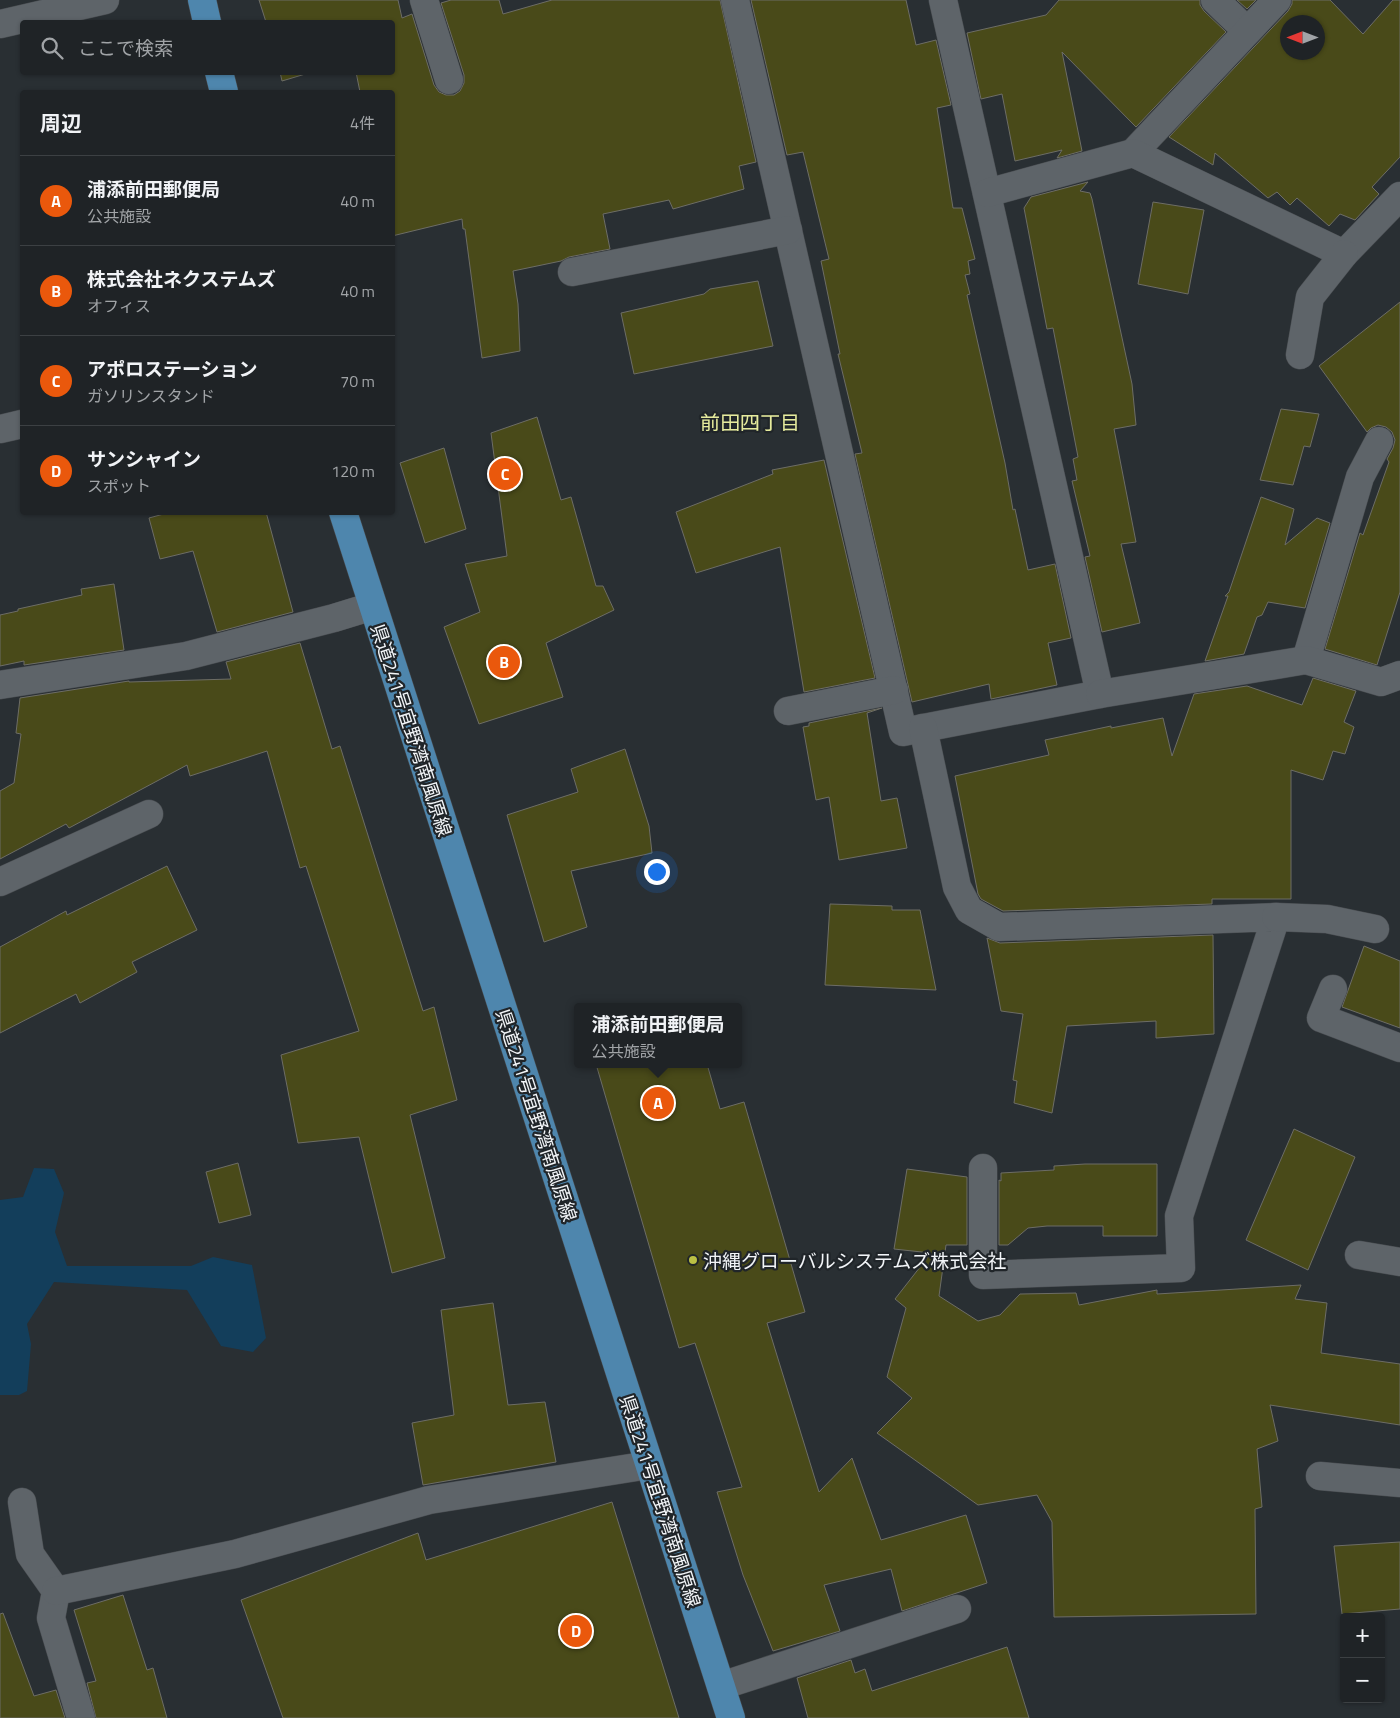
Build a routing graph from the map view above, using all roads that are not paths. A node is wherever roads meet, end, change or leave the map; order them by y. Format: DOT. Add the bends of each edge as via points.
graph roads {
  1 [pos="105,0"];
  2 [pos="202,0"];
  3 [pos="424,0"];
  4 [pos="734,0"];
  5 [pos="944,0"];
  6 [pos="1215,0"];
  7 [pos="1277,0"];
  8 [pos="207,20"];
  9 [pos="0,24"];
  10 [pos="1247,31"];
  11 [pos="220,75"];
  12 [pos="449,80"];
  13 [pos="224,90"];
  14 [pos="1133,154"];
  15 [pos="987,193"];
  16 [pos="1400,196"];
  17 [pos="788,230"];
  18 [pos="1344,254"];
  19 [pos="572,272"];
  20 [pos="1300,355"];
  21 [pos="20,424"];
  22 [pos="0,429"];
  23 [pos="1379,441"];
  24 [pos="344,515"];
  25 [pos="373,606"];
  26 [pos="1306,660"];
  27 [pos="1400,675"];
  28 [pos="0,685"];
  29 [pos="894,690"];
  30 [pos="1100,694"];
  31 [pos="788,710"];
  32 [pos="922,728"];
  33 [pos="149,814"];
  34 [pos="0,882"];
  35 [pos="1276,917"];
  36 [pos="1375,929"];
  37 [pos="1334,989"];
  38 [pos="1400,1048"];
  39 [pos="983,1168"];
  40 [pos="1359,1255"];
  41 [pos="1400,1262"];
  42 [pos="649,1465"];
  43 [pos="1320,1476"];
  44 [pos="1400,1483"];
  45 [pos="22,1502"];
  46 [pos="56,1591"];
  47 [pos="958,1609"];
  48 [pos="720,1686"];
  49 [pos="81,1718"];
  50 [pos="732,1718"];
  1 -- 9 [label="street"];
  2 -- 8 [label="main road"];
  3 -- 12 [label="street"];
  4 -- 17 [label="street"];
  5 -- 15 [label="street"];
  6 -- 10 [label="street"];
  7 -- 10 [label="street"];
  10 -- 14 [label="street"];
  11 -- 13 [label="main road"];
  14 -- 15 [label="street"];
  14 -- 18 [label="street"];
  15 -- 30 [label="street"];
  16 -- 18 [label="street"];
  17 -- 19 [label="street"];
  17 -- 29 [label="street"];
  18 -- 20 [label="street" via="1310,297"];
  21 -- 22 [label="street"];
  23 -- 26 [label="street" via="1360,477"];
  24 -- 25 [label="main road, 県道241号宜野湾南風原線"];
  25 -- 28 [label="street" via="186,656"];
  25 -- 42 [label="main road, 県道241号宜野湾南風原線"];
  26 -- 27 [label="street" via="1381,682"];
  26 -- 30 [label="street"];
  29 -- 31 [label="street"];
  29 -- 32 [label="street" via="903,732"];
  30 -- 32 [label="street"];
  32 -- 35 [label="street" via="958,887 969,910 999,927"];
  33 -- 34 [label="street"];
  35 -- 36 [label="street" via="1327,919"];
  35 -- 39 [label="street" via="1179,1216 1181,1268 983,1275"];
  37 -- 38 [label="street" via="1321,1018"];
  40 -- 41 [label="street"];
  42 -- 46 [label="street" via="430,1500 235,1554"];
  42 -- 48 [label="main road, 県道241号宜野湾南風原線"];
  43 -- 44 [label="street"];
  45 -- 46 [label="street" via="30,1554"];
  46 -- 49 [label="street" via="51,1618"];
  47 -- 48 [label="street"];
  48 -- 50 [label="main road, 県道241号宜野湾南風原線"];
}
